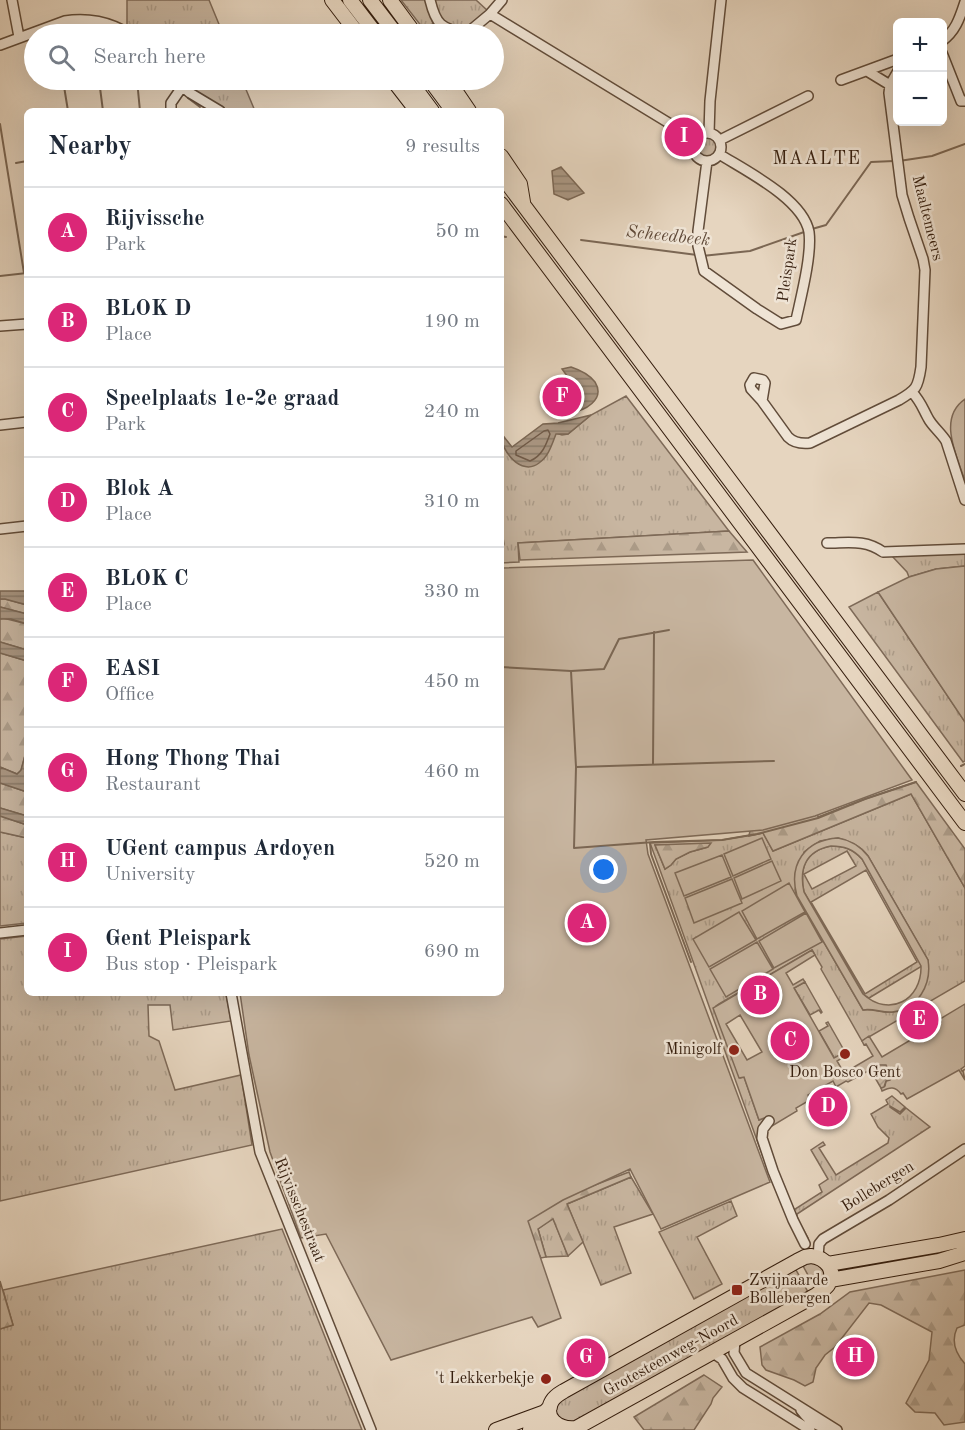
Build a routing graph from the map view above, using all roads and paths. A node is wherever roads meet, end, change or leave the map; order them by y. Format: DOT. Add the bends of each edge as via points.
graph roads {
  1 [pos="12,0"];
  2 [pos="324,0"];
  3 [pos="332,0"];
  4 [pos="350,0"];
  5 [pos="370,0"];
  6 [pos="430,0"];
  7 [pos="502,0"];
  8 [pos="721,0"];
  9 [pos="392,2"];
  10 [pos="965,2"];
  11 [pos="490,14"];
  12 [pos="57,24"];
  13 [pos="104,24"];
  14 [pos="348,24"];
  15 [pos="350,24"];
  16 [pos="368,24"];
  17 [pos="388,24"];
  18 [pos="408,24"];
  19 [pos="441,24"];
  20 [pos="478,24"];
  21 [pos="24,36"];
  22 [pos="20,37"];
  23 [pos="947,38"];
  24 [pos="0,45"];
  25 [pos="893,61"];
  26 [pos="947,66"];
  27 [pos="867,71"];
  28 [pos="896,72"];
  29 [pos="842,80"];
  30 [pos="890,85"];
  31 [pos="176,90"];
  32 [pos="187,90"];
  33 [pos="401,90"];
  34 [pos="416,90"];
  35 [pos="437,90"];
  36 [pos="455,90"];
  37 [pos="808,96"];
  38 [pos="965,101"];
  39 [pos="171,108"];
  40 [pos="215,108"];
  41 [pos="415,108"];
  42 [pos="430,108"];
  43 [pos="451,108"];
  44 [pos="468,108"];
  45 [pos="709,132"];
  46 [pos="695,139"];
  47 [pos="720,140"];
  48 [pos="719,154"];
  49 [pos="504,160"];
  50 [pos="707,161"];
  51 [pos="504,179"];
  52 [pos="523,204"];
  53 [pos="504,208"];
  54 [pos="24,324"];
  55 [pos="0,326"];
  56 [pos="912,392"];
  57 [pos="762,401"];
  58 [pos="24,422"];
  59 [pos="0,425"];
  60 [pos="965,500"];
  61 [pos="24,526"];
  62 [pos="0,530"];
  63 [pos="827,543"];
  64 [pos="965,549"];
  65 [pos="965,794"];
  66 [pos="965,823"];
  67 [pos="24,930"];
  68 [pos="0,933"];
  69 [pos="232,996"];
  70 [pos="769,1121"];
  71 [pos="965,1149"];
  72 [pos="965,1239"];
  73 [pos="805,1244"];
  74 [pos="965,1253"];
  75 [pos="823,1261"];
  76 [pos="830,1280"];
  77 [pos="735,1339"];
  78 [pos="711,1353"];
  79 [pos="798,1405"];
  80 [pos="550,1407"];
  81 [pos="788,1417"];
  82 [pos="808,1419"];
  83 [pos="554,1422"];
  84 [pos="822,1429"];
  85 [pos="371,1430"];
  86 [pos="496,1430"];
  87 [pos="530,1430"];
  88 [pos="810,1430"];
  89 [pos="836,1430"];
  1 -- 22 [label="street"];
  2 -- 14 [label="highway"];
  3 -- 15 [label="highway"];
  4 -- 16 [label="highway"];
  5 -- 17 [label="highway"];
  6 -- 19 [label="street" via="434,18"];
  7 -- 11 [label="street"];
  8 -- 45 [label="street"];
  9 -- 18 [label="highway"];
  10 -- 23 [label="street" via="957,25"];
  11 -- 20 [label="street"];
  11 -- 46 [label="street"];
  12 -- 13 [label="street" via="72,20"];
  21 -- 22 [label="street"];
  22 -- 24 [label="street"];
  25 -- 27 [label="street"];
  26 -- 38 [label="street" via="961,101"];
  27 -- 29 [label="street"];
  27 -- 30 [label="street"];
  28 -- 30 [label="street"];
  30 -- 56 [label="street, Maaltemeers" via="902,195 925,270 921,367"];
  31 -- 39 [label="street"];
  32 -- 40 [label="street"];
  33 -- 41 [label="highway"];
  34 -- 42 [label="highway"];
  35 -- 43 [label="highway"];
  36 -- 44 [label="highway"];
  37 -- 47 [label="street"];
  45 -- 46 [label="street"];
  45 -- 47 [label="street"];
  46 -- 50 [label="street" via="694,153"];
  47 -- 48 [label="street"];
  48 -- 50 [label="street"];
  48 -- 50 [label="street, Pleispark" via="777,191 803,218 808,229 808,260 796,320 781,324 704,271 698,246"];
  49 -- 52 [label="highway" via="520,184"];
  51 -- 52 [label="highway"];
  52 -- 65 [label="highway"];
  53 -- 66 [label="highway"];
  54 -- 55 [label="street"];
  56 -- 57 [label="street" via="804,444 788,437"];
  56 -- 60 [label="street" via="946,441"];
  58 -- 59 [label="street"];
  61 -- 62 [label="street"];
  63 -- 64 [label="street" via="866,543 884,552"];
  67 -- 68 [label="street"];
  69 -- 85 [label="street, Rijvisschestraat" via="260,1152"];
  70 -- 73 [label="street" via="762,1138 792,1220"];
  71 -- 75 [label="street, Bollebergen" via="823,1239 819,1244"];
  72 -- 75 [label="highway, Grotesteenweg-Noord"];
  74 -- 76 [label="highway"];
  75 -- 76 [label="highway" via="831,1271"];
  75 -- 80 [label="highway, Grotesteenweg-Noord" via="806,1257 797,1261 555,1396"];
  76 -- 77 [label="highway, Grotesteenweg-Noord" via="816,1295"];
  77 -- 78 [label="highway, Grotesteenweg-Noord"];
  77 -- 79 [label="street" via="734,1353 746,1373"];
  78 -- 81 [label="street" via="722,1359 743,1388"];
  78 -- 83 [label="highway, Grotesteenweg-Noord" via="576,1428 566,1429"];
  79 -- 82 [label="street"];
  79 -- 89 [label="street"];
  80 -- 83 [label="highway"];
  80 -- 86 [label="highway, Grotesteenweg-Noord"];
  81 -- 82 [label="street"];
  81 -- 88 [label="street"];
  82 -- 84 [label="street"];
  83 -- 87 [label="highway, Grotesteenweg-Noord"];
  84 -- 89 [label="street"];
}
